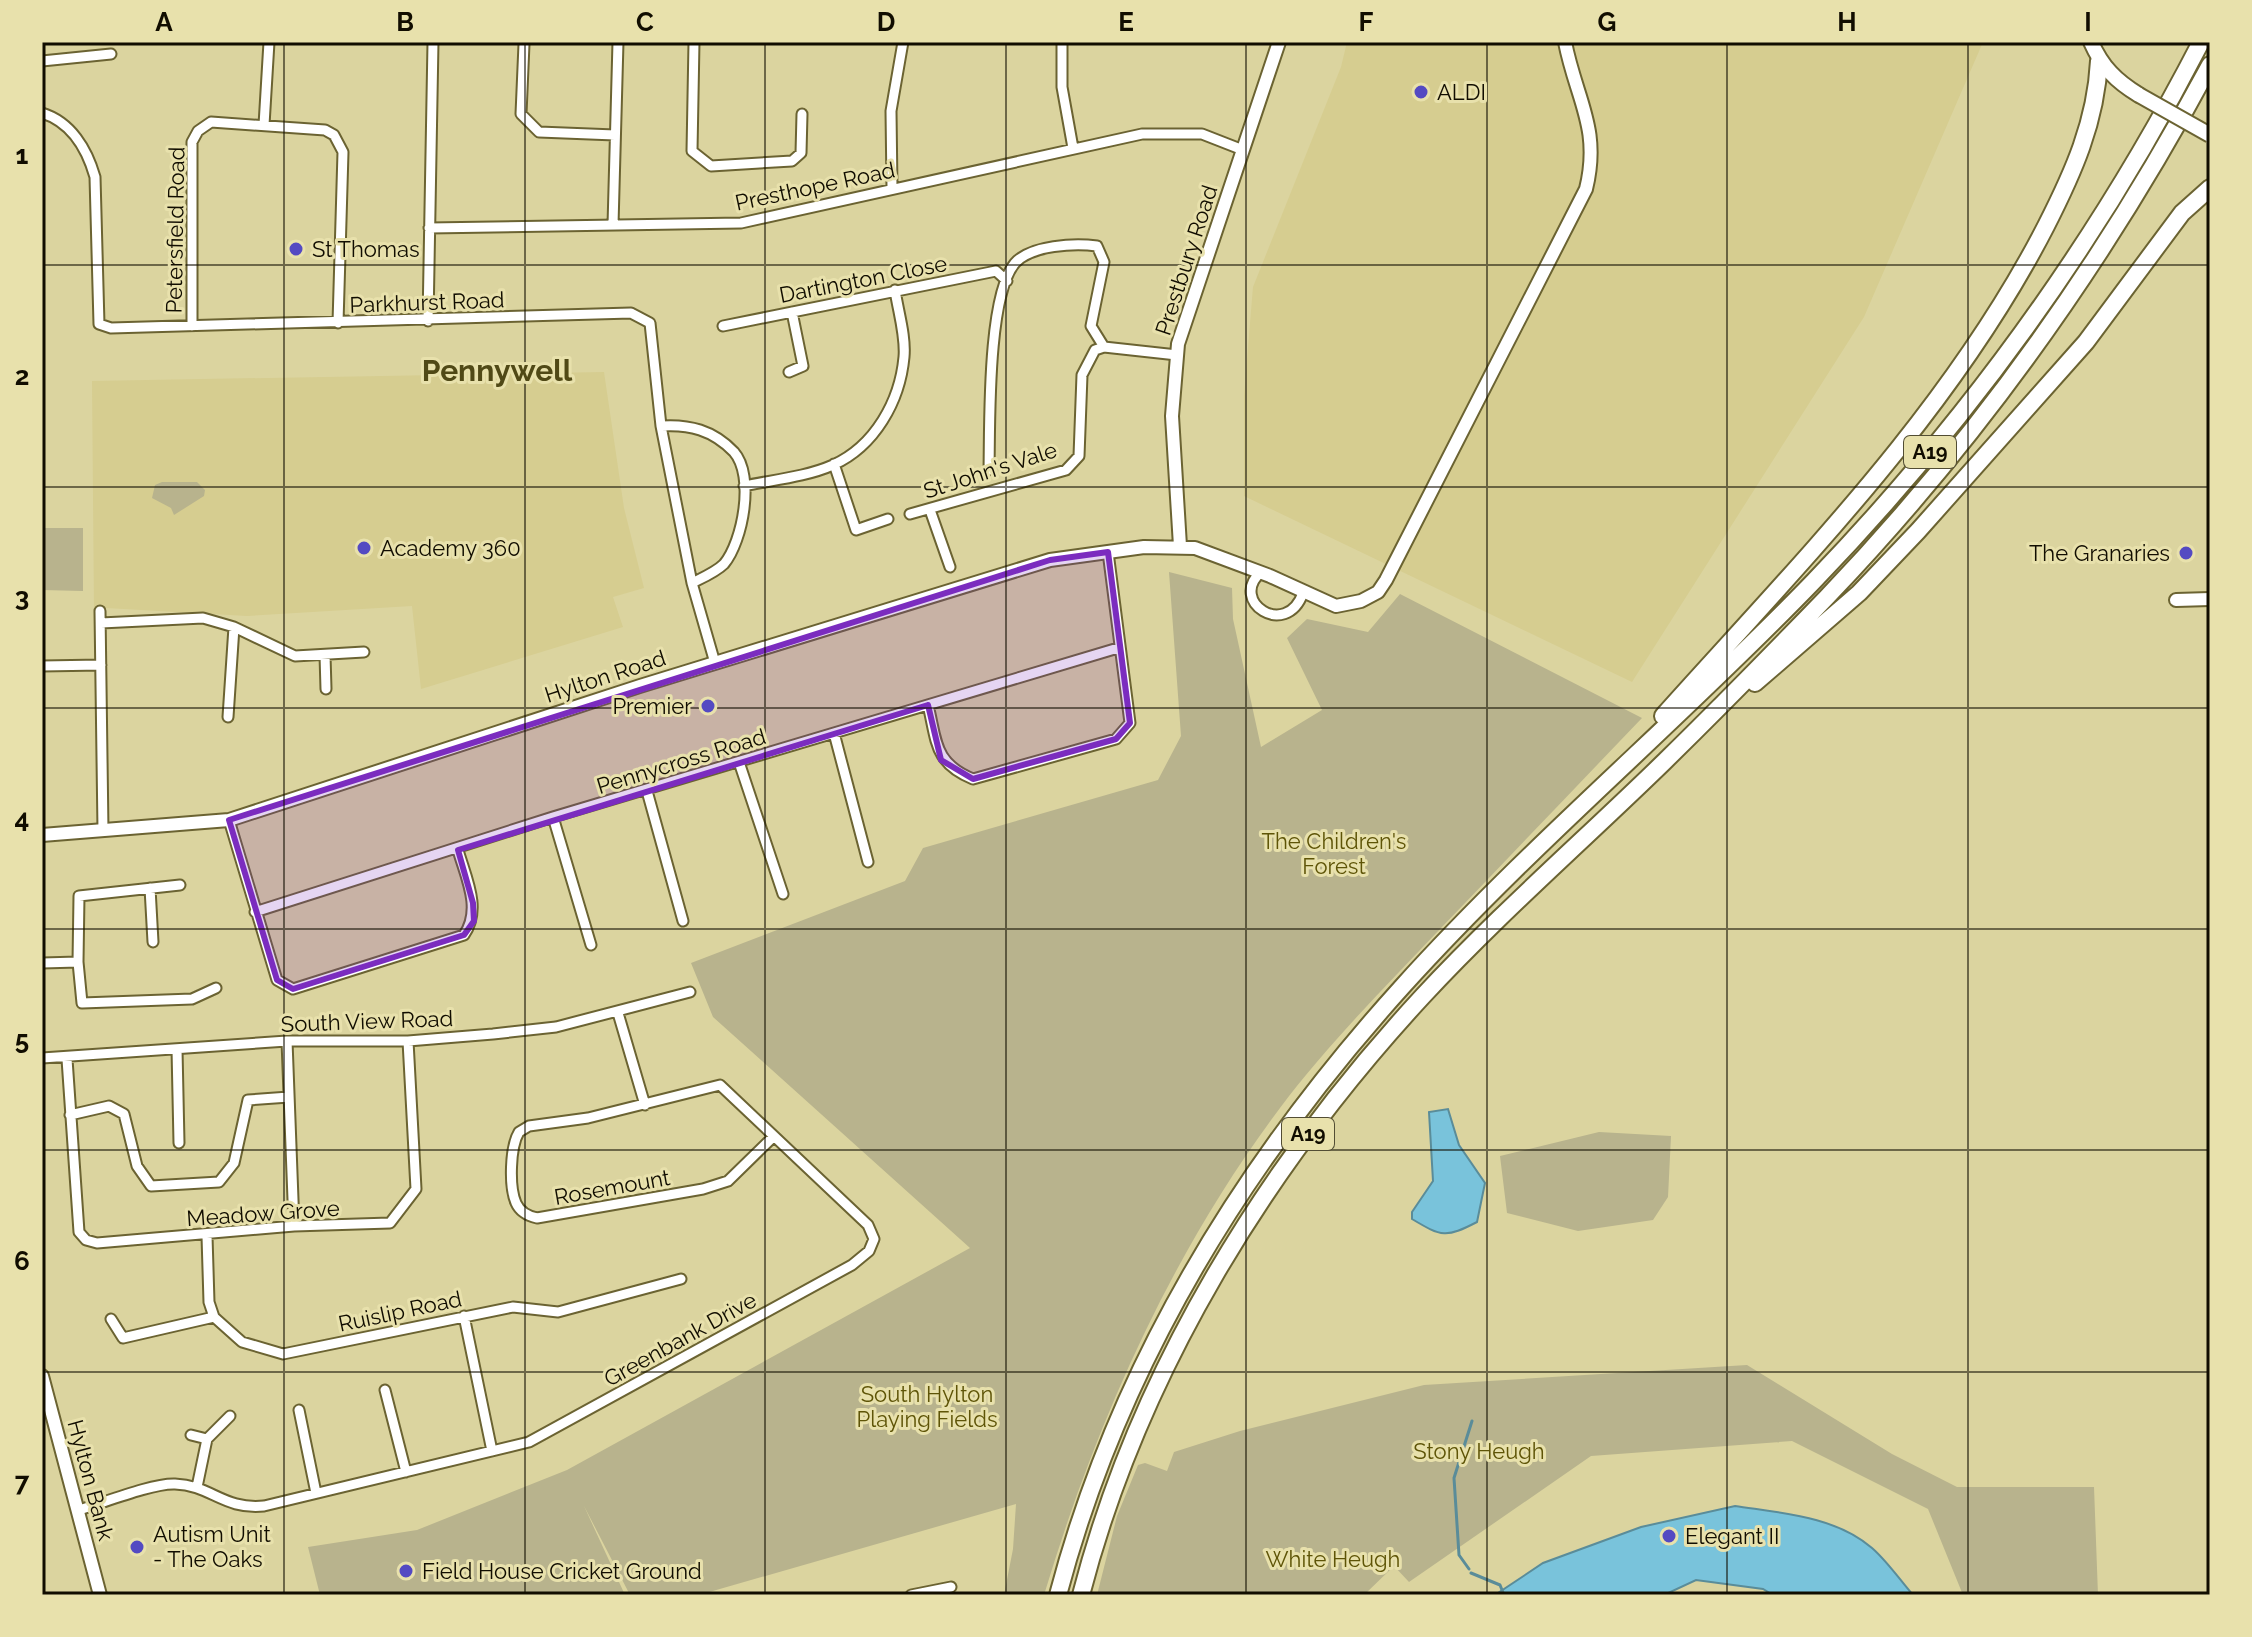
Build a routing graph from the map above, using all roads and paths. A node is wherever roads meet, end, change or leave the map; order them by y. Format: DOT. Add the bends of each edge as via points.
graph roads {
  1 [pos="269,42"];
  2 [pos="433,42"];
  3 [pos="618,42"];
  4 [pos="694,42"];
  5 [pos="903,42"];
  6 [pos="1062,42"];
  7 [pos="1279,42"];
  8 [pos="1565,42"];
  9 [pos="2091,42"];
  10 [pos="2201,42"];
  11 [pos="524,44"];
  12 [pos="111,54"];
  13 [pos="42,61"];
  14 [pos="2099,61"];
  15 [pos="2210,65"];
  16 [pos="42,113"];
  17 [pos="802,114"];
  18 [pos="264,125"];
  19 [pos="615,135"];
  20 [pos="2210,135"];
  21 [pos="1073,148"];
  22 [pos="1243,150"];
  23 [pos="892,188"];
  24 [pos="2210,188"];
  25 [pos="613,225"];
  26 [pos="429,228"];
  27 [pos="1007,281"];
  28 [pos="895,290"];
  29 [pos="792,312"];
  30 [pos="428,321"];
  31 [pos="338,323"];
  32 [pos="192,326"];
  33 [pos="723,326"];
  34 [pos="1104,347"];
  35 [pos="1177,355"];
  36 [pos="789,372"];
  37 [pos="661,426"];
  38 [pos="834,464"];
  39 [pos="989,470"];
  40 [pos="744,486"];
  41 [pos="930,510"];
  42 [pos="910,514"];
  43 [pos="888,519"];
  44 [pos="1180,546"];
  45 [pos="1108,552"];
  46 [pos="950,567"];
  47 [pos="1261,572"];
  48 [pos="692,583"];
  49 [pos="1303,593"];
  50 [pos="2210,599"];
  51 [pos="2176,600"];
  52 [pos="100,611"];
  53 [pos="101,623"];
  54 [pos="234,627"];
  55 [pos="1118,648"];
  56 [pos="364,652"];
  57 [pos="325,655"];
  58 [pos="715,663"];
  59 [pos="101,665"];
  60 [pos="42,666"];
  61 [pos="326,689"];
  62 [pos="928,705"];
  63 [pos="228,717"];
  64 [pos="834,733"];
  65 [pos="1665,761"];
  66 [pos="739,762"];
  67 [pos="647,791"];
  68 [pos="1585,804"];
  69 [pos="553,817"];
  70 [pos="229,820"];
  71 [pos="103,831"];
  72 [pos="42,835"];
  73 [pos="458,850"];
  74 [pos="868,862"];
  75 [pos="180,885"];
  76 [pos="150,888"];
  77 [pos="783,894"];
  78 [pos="255,912"];
  79 [pos="683,921"];
  80 [pos="153,942"];
  81 [pos="591,945"];
  82 [pos="78,962"];
  83 [pos="42,963"];
  84 [pos="216,988"];
  85 [pos="690,992"];
  86 [pos="618,1013"];
  87 [pos="287,1041"];
  88 [pos="408,1041"];
  89 [pos="177,1049"];
  90 [pos="42,1058"];
  91 [pos="67,1059"];
  92 [pos="289,1097"];
  93 [pos="645,1105"];
  94 [pos="70,1115"];
  95 [pos="519,1132"];
  96 [pos="773,1137"];
  97 [pos="179,1143"];
  98 [pos="294,1226"];
  99 [pos="207,1236"];
  100 [pos="681,1279"];
  101 [pos="464,1316"];
  102 [pos="214,1317"];
  103 [pos="111,1319"];
  104 [pos="42,1376"];
  105 [pos="385,1390"];
  106 [pos="299,1410"];
  107 [pos="230,1416"];
  108 [pos="191,1435"];
  109 [pos="207,1439"];
  110 [pos="492,1451"];
  111 [pos="406,1472"];
  112 [pos="197,1487"];
  113 [pos="316,1493"];
  114 [pos="79,1510"];
  115 [pos="951,1587"];
  116 [pos="100,1595"];
  117 [pos="911,1595"];
  118 [pos="1058,1595"];
  119 [pos="1081,1595"];
  1 -- 18 [label="street"];
  2 -- 26 [label="street"];
  3 -- 19 [label="street"];
  4 -- 17 [label="street" via="692,151 711,166 792,161 801,153"];
  5 -- 23 [label="street" via="891,111"];
  6 -- 21 [label="street" via="1062,87"];
  7 -- 22 [label="street, Prestbury Road"];
  8 -- 49 [label="street" via="1592,135 1586,189 1378,592 1336,606"];
  9 -- 14 [label="main road"];
  10 -- 68 [label="highway, A19" via="2062,278 1941,439 1806,589"];
  11 -- 19 [label="street" via="521,114 539,132"];
  12 -- 13 [label="street"];
  14 -- 20 [label="main road, bridge" via="2122,84"];
  14 -- 68 [label="highway" via="2093,120 2066,187 2020,276 1971,351 1928,412 1805,557"];
  15 -- 65 [label="highway, A19" via="2090,268 1981,420 1829,595"];
  16 -- 32 [label="street, Parkhurst Road" via="56,117 90,157 99,324"];
  18 -- 31 [label="street, Petersfield Road" via="325,130 343,152"];
  18 -- 32 [label="street, Petersfield Road" via="211,122 192,142"];
  19 -- 25 [label="street"];
  21 -- 22 [label="street, Presthope Road" via="1142,134 1202,134"];
  21 -- 23 [label="street, Presthope Road"];
  22 -- 35 [label="street, Prestbury Road"];
  23 -- 25 [label="street, Presthope Road" via="741,223"];
  24 -- 65 [label="highway" via="2182,213 2077,353 1908,542 1859,593"];
  25 -- 26 [label="street, Presthope Road"];
  26 -- 30 [label="street"];
  27 -- 28 [label="street, Dartington Close" via="996,271"];
  27 -- 34 [label="street" via="1015,263 1031,253 1076,244 1097,246 1104,262 1091,326"];
  27 -- 39 [label="street" via="992,360"];
  28 -- 29 [label="street, Dartington Close"];
  28 -- 38 [label="street" via="904,355 896,397 874,433"];
  29 -- 33 [label="street, Dartington Close"];
  29 -- 36 [label="street" via="803,366"];
  30 -- 31 [label="street, Parkhurst Road"];
  30 -- 37 [label="street, Parkhurst Road" via="631,313 650,323"];
  31 -- 32 [label="street, Parkhurst Road"];
  34 -- 35 [label="street"];
  34 -- 41 [label="street, St John's Vale" via="1095,350 1082,375 1079,456 1066,470"];
  35 -- 44 [label="street, Prestbury Road" via="1172,416"];
  37 -- 40 [label="street" via="689,424 714,436 736,454"];
  37 -- 48 [label="street"];
  38 -- 40 [label="street"];
  38 -- 43 [label="street" via="856,530"];
  40 -- 48 [label="street" via="745,519 737,546 722,567"];
  41 -- 42 [label="street, St John's Vale"];
  41 -- 46 [label="street"];
  44 -- 45 [label="street, Hylton Road"];
  44 -- 47 [label="street"];
  45 -- 55 [label="street"];
  45 -- 58 [label="street, Hylton Road" via="1050,560"];
  47 -- 49 [label="street"];
  47 -- 49 [label="street" via="1251,588 1262,611 1288,613"];
  48 -- 58 [label="street"];
  50 -- 51 [label="street"];
  52 -- 53 [label="street"];
  53 -- 54 [label="street" via="203,618"];
  53 -- 59 [label="street"];
  54 -- 57 [label="street" via="295,656"];
  54 -- 63 [label="street"];
  55 -- 62 [label="street, Pennycross Road"];
  55 -- 62 [label="street" via="1130,723 1116,739 973,779 941,760"];
  56 -- 57 [label="street"];
  57 -- 61 [label="street"];
  58 -- 70 [label="street, Hylton Road"];
  59 -- 60 [label="street"];
  59 -- 71 [label="street"];
  62 -- 64 [label="street, Pennycross Road"];
  64 -- 66 [label="street, Pennycross Road"];
  64 -- 74 [label="street"];
  65 -- 119 [label="highway, A19" via="1421,999 1288,1161 1193,1313 1117,1483"];
  66 -- 67 [label="street, Pennycross Road"];
  66 -- 77 [label="street"];
  67 -- 69 [label="street, Pennycross Road"];
  67 -- 79 [label="street"];
  68 -- 118 [label="highway, A19" via="1402,987 1308,1097 1236,1198 1145,1358 1102,1460"];
  69 -- 73 [label="street, Pennycross Road"];
  69 -- 81 [label="street"];
  70 -- 71 [label="street, Hylton Road"];
  70 -- 78 [label="street"];
  71 -- 72 [label="street, Hylton Road"];
  73 -- 78 [label="street, Pennycross Road"];
  73 -- 78 [label="street" via="473,903 474,921 464,935 293,989 277,980"];
  75 -- 76 [label="street"];
  76 -- 80 [label="street"];
  76 -- 82 [label="street" via="79,896"];
  82 -- 83 [label="street"];
  82 -- 84 [label="street" via="82,1003 192,999"];
  85 -- 86 [label="street, South View Road"];
  86 -- 88 [label="street, South View Road" via="556,1027"];
  86 -- 93 [label="street"];
  87 -- 88 [label="street, South View Road"];
  87 -- 89 [label="street, South View Road"];
  87 -- 92 [label="street"];
  88 -- 98 [label="street, Meadow Grove" via="416,1189 390,1223"];
  89 -- 91 [label="street, South View Road"];
  89 -- 97 [label="street"];
  90 -- 91 [label="street, South View Road"];
  91 -- 94 [label="street"];
  92 -- 94 [label="street" via="248,1100 234,1163 219,1182 151,1186 137,1166 124,1114 109,1106"];
  92 -- 98 [label="street"];
  93 -- 95 [label="street, Greenbank Drive"];
  93 -- 96 [label="street, Greenbank Drive" via="720,1085"];
  94 -- 99 [label="street, Meadow Grove" via="79,1232 86,1240"];
  95 -- 96 [label="street, Rosemount" via="513,1149 515,1201 526,1215 537,1218 728,1181"];
  96 -- 110 [label="street, Greenbank Drive" via="868,1225 874,1239 869,1251 529,1442"];
  98 -- 99 [label="street, Meadow Grove"];
  99 -- 102 [label="street"];
  100 -- 101 [label="street, Ruislip Road" via="558,1312 513,1307"];
  101 -- 102 [label="street, Ruislip Road" via="283,1354 242,1342"];
  101 -- 110 [label="street"];
  102 -- 103 [label="street" via="123,1338"];
  104 -- 114 [label="street, Hylton Bank"];
  105 -- 111 [label="street"];
  106 -- 113 [label="street"];
  107 -- 109 [label="street"];
  108 -- 109 [label="street"];
  109 -- 112 [label="street"];
  110 -- 111 [label="street, Greenbank Drive"];
  111 -- 113 [label="street, Greenbank Drive"];
  112 -- 113 [label="street, Greenbank Drive" via="244,1508"];
  112 -- 114 [label="street, Greenbank Drive" via="173,1483"];
  114 -- 116 [label="street, Hylton Bank"];
  115 -- 117 [label="street"];
}
